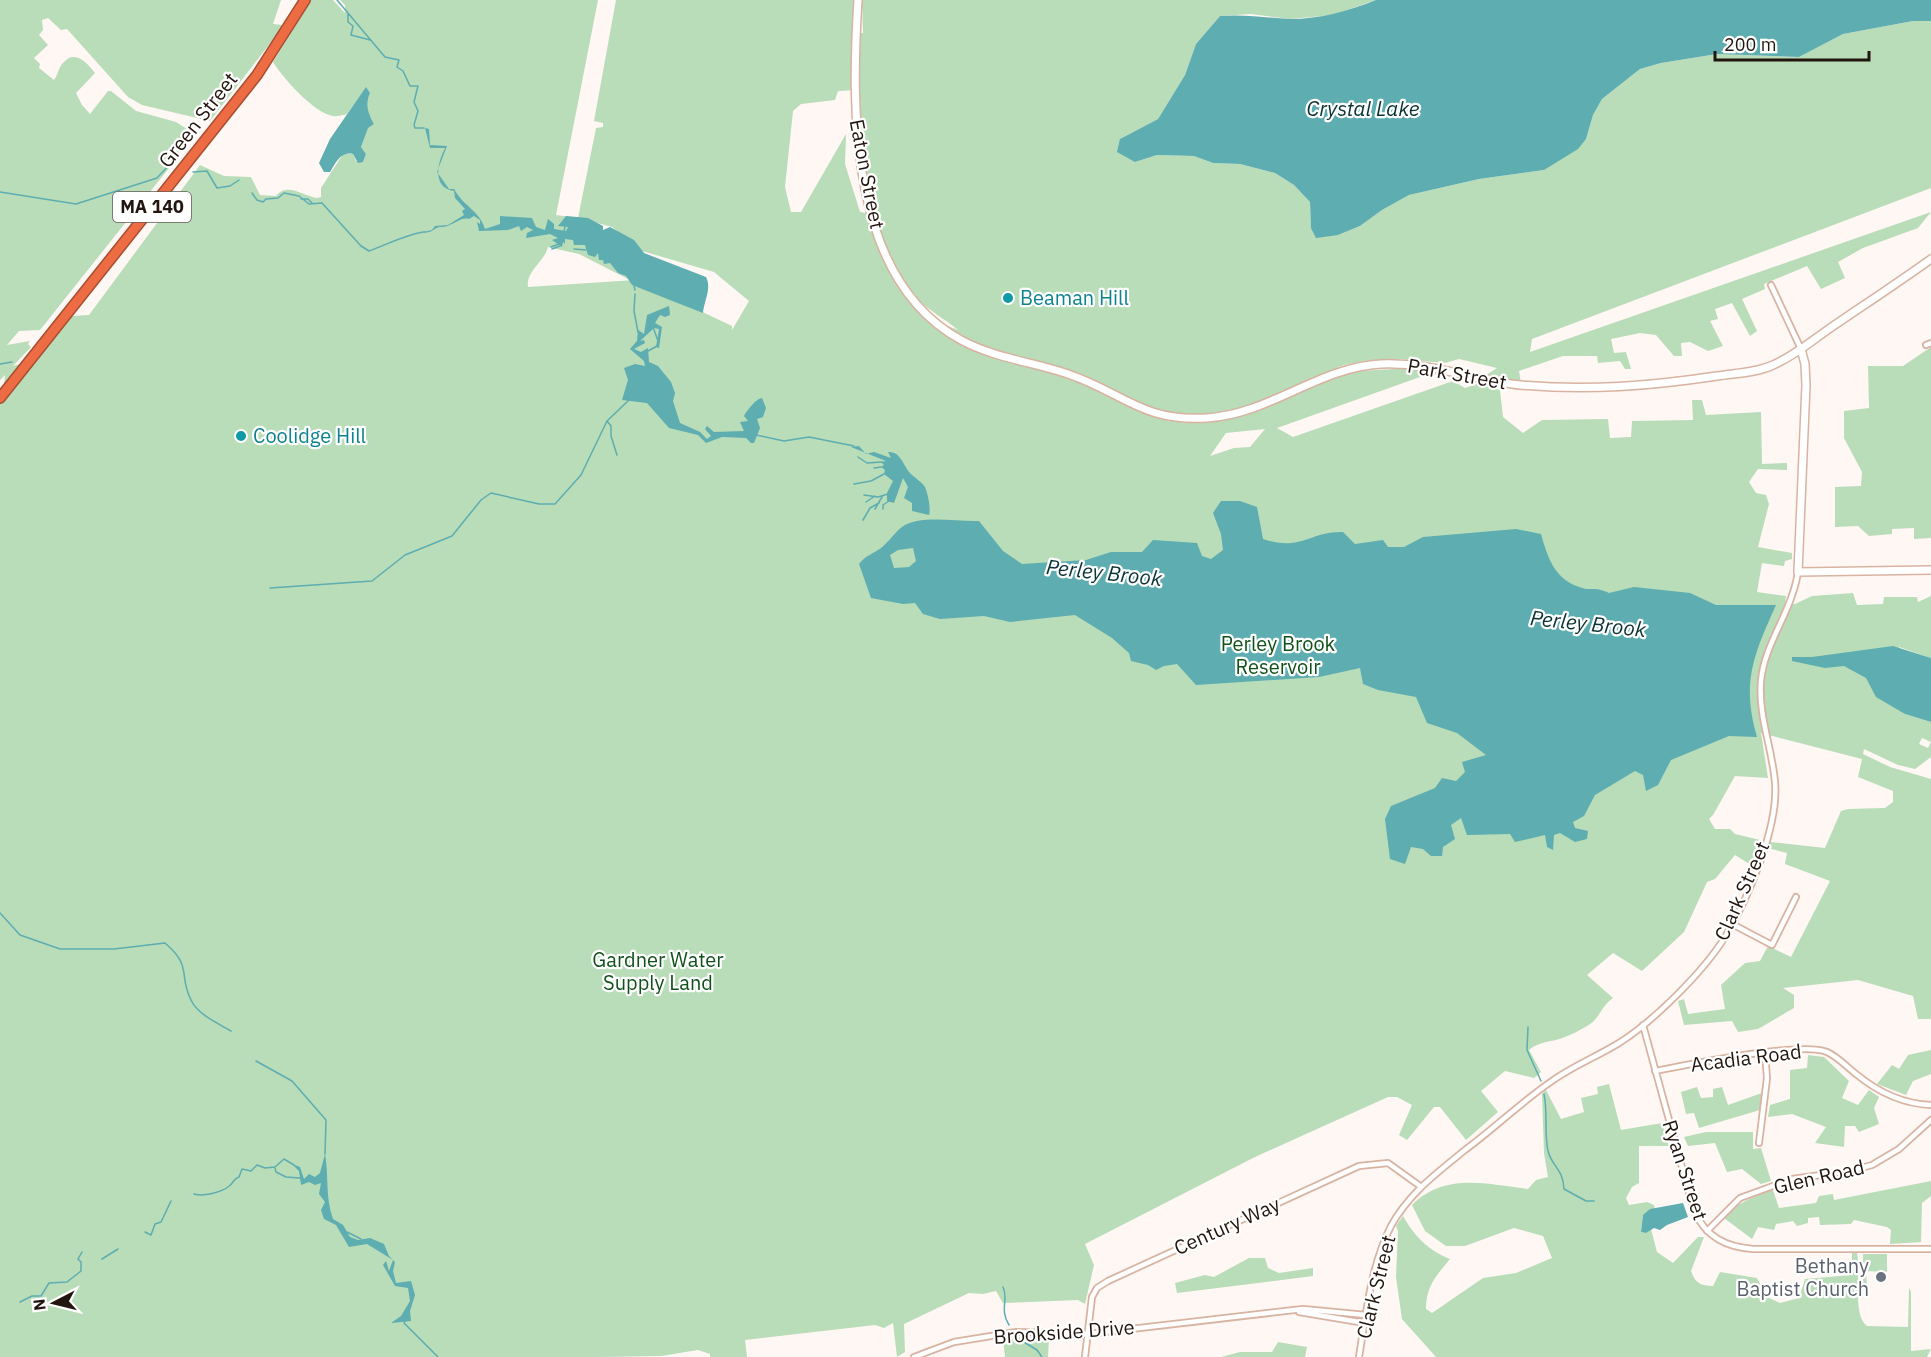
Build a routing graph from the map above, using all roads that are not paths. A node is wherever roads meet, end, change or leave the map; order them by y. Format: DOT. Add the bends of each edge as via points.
graph roads {
  1 [pos="305,0"];
  2 [pos="858,0"];
  3 [pos="1930,262"];
  4 [pos="1771,285"];
  5 [pos="942,327"];
  6 [pos="1801,349"];
  7 [pos="0,398"];
  8 [pos="1931,570"];
  9 [pos="1798,572"];
  10 [pos="1796,897"];
  11 [pos="1732,924"];
  12 [pos="1642,1026"];
  13 [pos="1765,1053"];
  14 [pos="1654,1071"];
  15 [pos="1931,1105"];
  16 [pos="1931,1119"];
  17 [pos="1759,1143"];
  18 [pos="1420,1186"];
  19 [pos="1707,1231"];
  20 [pos="1931,1249"];
  21 [pos="1288,1311"];
  22 [pos="1366,1315"];
  23 [pos="1365,1323"];
  24 [pos="1088,1334"];
  25 [pos="914,1357"];
  26 [pos="1084,1357"];
  27 [pos="1359,1357"];
  1 -- 7 [label="highway, Green Street / MA 140" via="257,75"];
  2 -- 5 [label="street, Eaton Street" via="855,115 870,207 878,237 898,278 920,307"];
  3 -- 6 [label="street, Park Street"];
  4 -- 6 [label="street"];
  5 -- 6 [label="street, Park Street" via="975,347 1074,376 1144,410 1187,418 1240,413 1330,375 1368,365 1421,364 1512,384 1614,388 1762,369"];
  6 -- 9 [label="street, Clark Street" via="1806,385"];
  8 -- 9 [label="street"];
  9 -- 11 [label="street, Clark Street" via="1792,600 1766,659 1761,684 1775,782 1774,811 1752,880"];
  10 -- 11 [label="street" via="1772,945"];
  11 -- 12 [label="street, Clark Street" via="1702,967"];
  12 -- 14 [label="street, Ryan Street"];
  12 -- 18 [label="street, Clark Street" via="1543,1087"];
  13 -- 14 [label="street, Acadia Road"];
  13 -- 15 [label="street, Acadia Road" via="1823,1051 1885,1093 1906,1102"];
  13 -- 17 [label="street" via="1765,1102"];
  14 -- 19 [label="street, Ryan Street" via="1694,1211"];
  16 -- 19 [label="street, Glen Road" via="1899,1149 1872,1165 1792,1179 1740,1198"];
  18 -- 22 [label="street, Clark Street" via="1386,1236"];
  18 -- 24 [label="street, Century Way" via="1388,1163 1359,1166 1098,1286 1092,1297"];
  19 -- 20 [label="street, Ryan Street" via="1725,1244 1753,1249"];
  21 -- 22 [label="street, Brookside Drive" via="1314,1309"];
  21 -- 23 [label="street, Brookside Drive"];
  21 -- 24 [label="street, Brookside Drive"];
  22 -- 23 [label="street, Clark Street"];
  23 -- 27 [label="street, Clark Street"];
  24 -- 25 [label="street, Brookside Drive" via="1013,1332 951,1343"];
  24 -- 26 [label="street, Century Way"];
}
